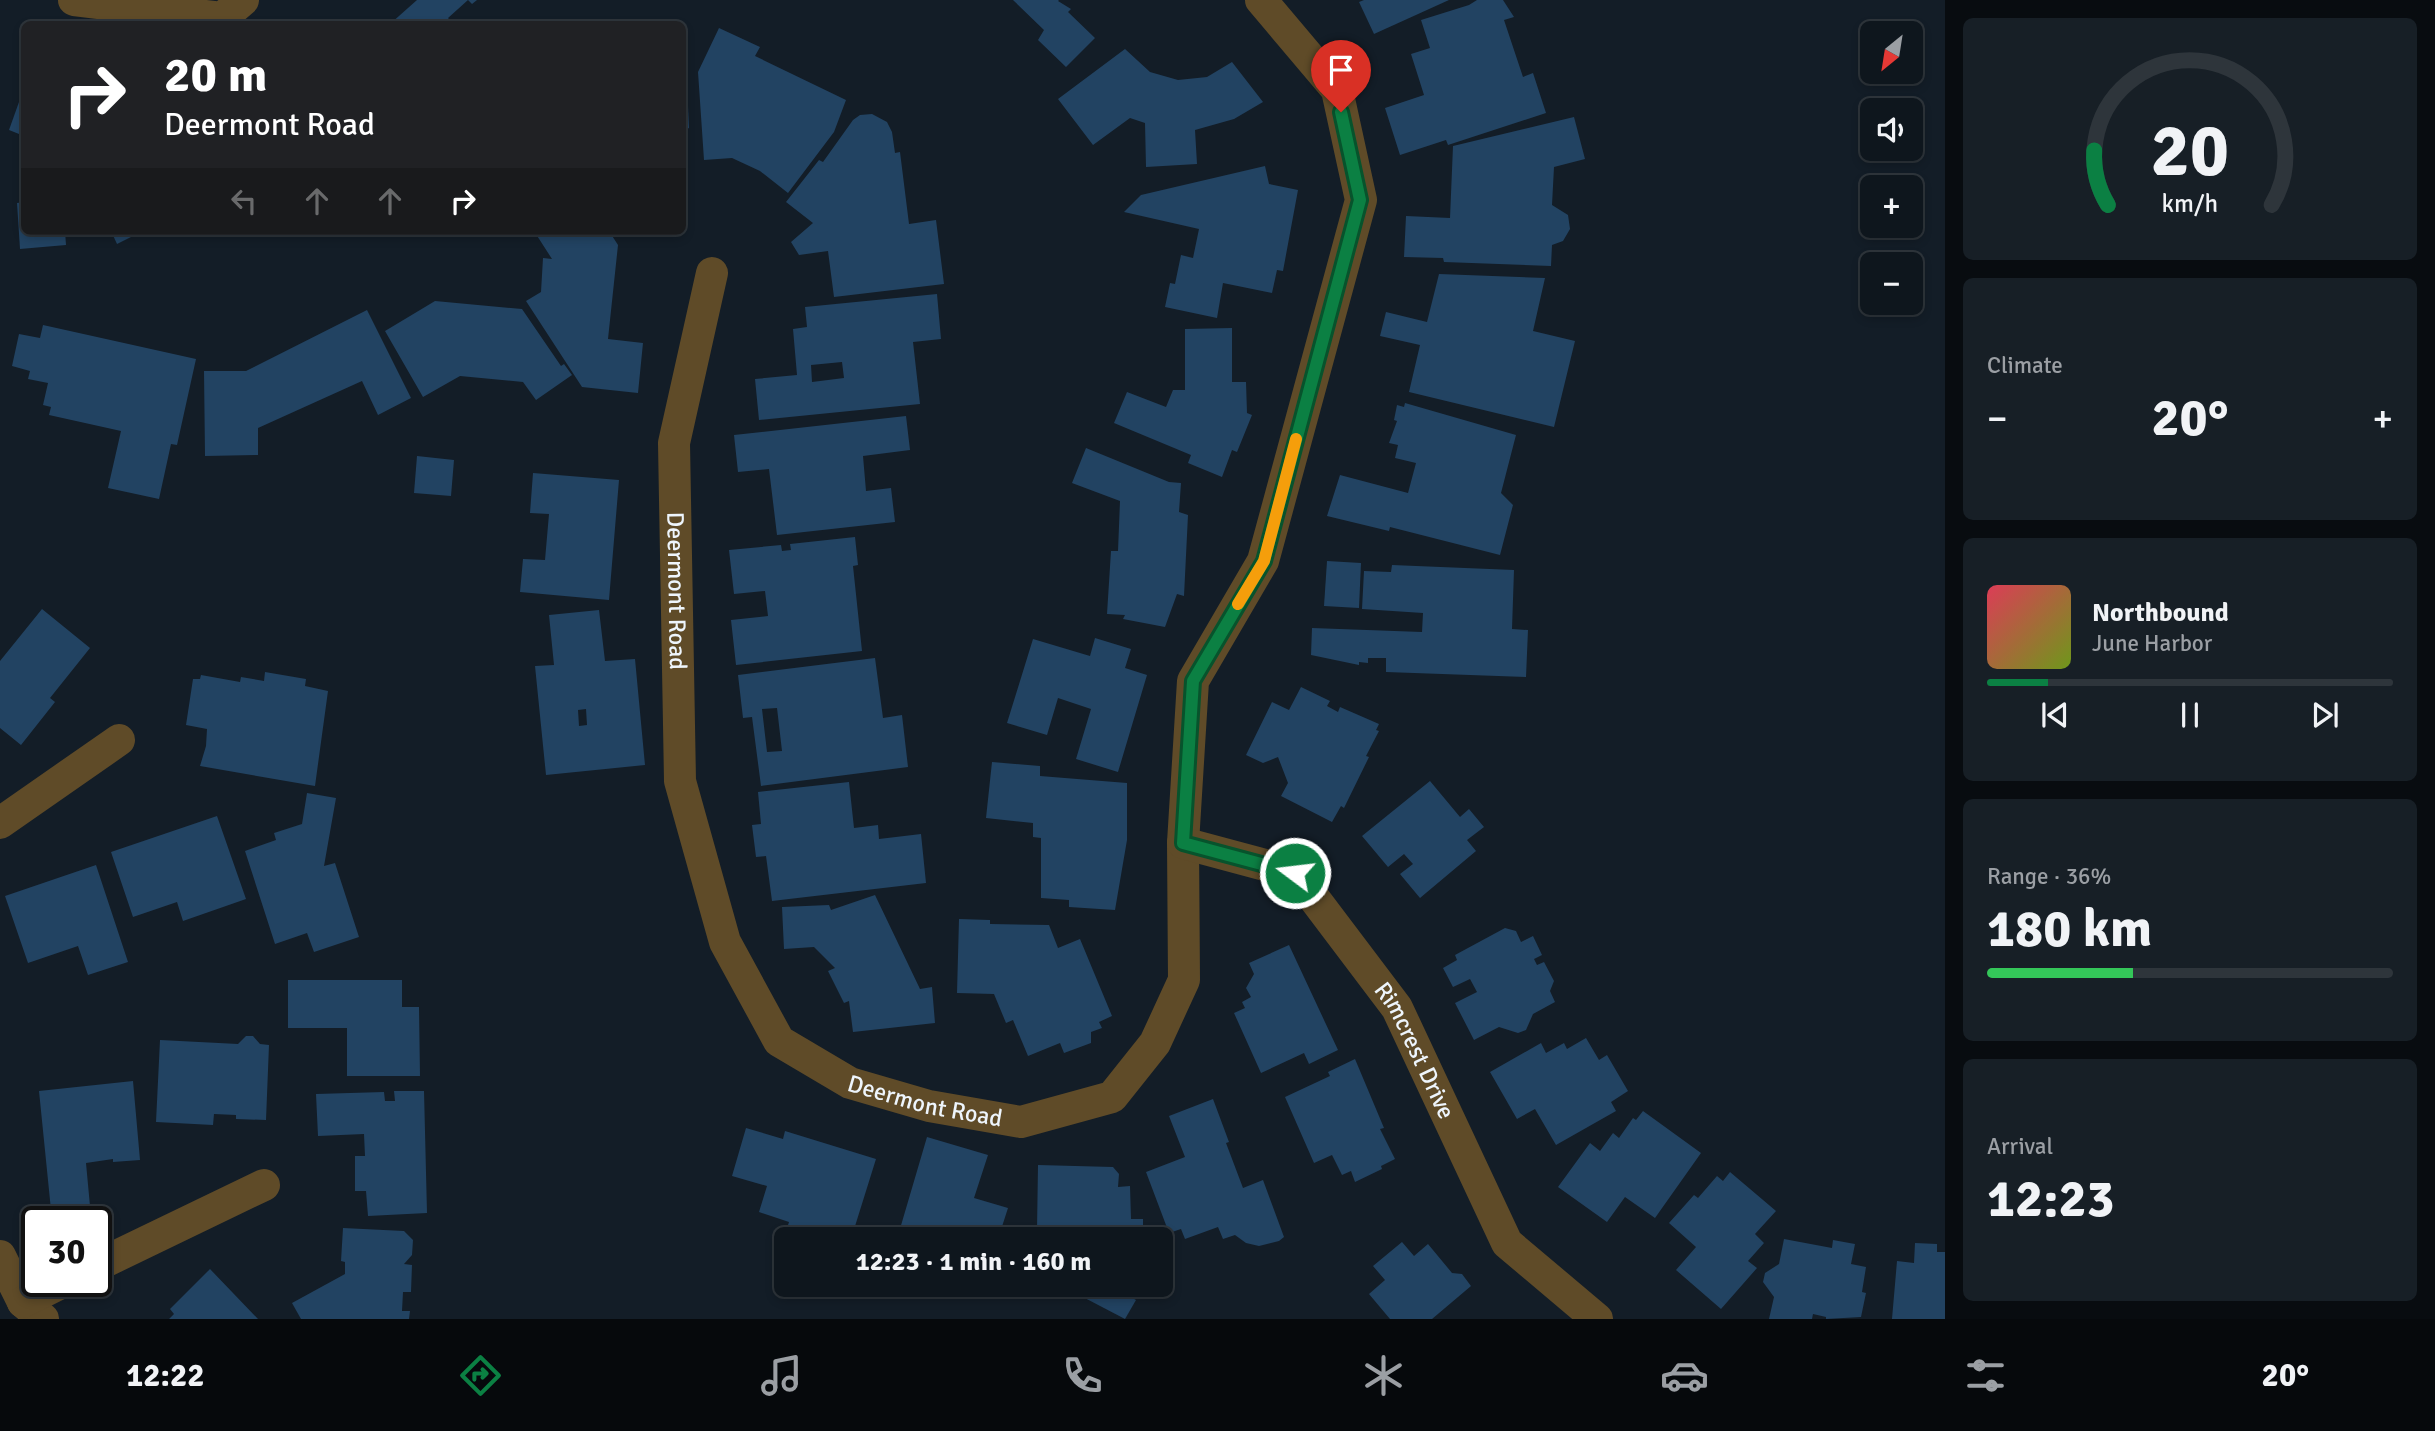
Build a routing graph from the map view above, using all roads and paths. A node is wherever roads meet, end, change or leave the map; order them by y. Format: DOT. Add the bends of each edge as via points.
graph roads {
  1 [pos="74,0"];
  2 [pos="243,0"];
  3 [pos="1261,0"];
  4 [pos="712,273"];
  5 [pos="118,740"];
  6 [pos="0,822"];
  7 [pos="1183,843"];
  8 [pos="264,1185"];
  9 [pos="0,1255"];
  10 [pos="112,1258"];
  11 [pos="47,1297"];
  12 [pos="33,1310"];
  13 [pos="1597,1319"];
  1 -- 2 [label="street" via="222,18"];
  3 -- 7 [label="street, Deermont Road" via="1337,90 1360,200 1264,561 1193,681"];
  4 -- 7 [label="street, Deermont Road" via="674,443 680,780 725,942 779,1041 850,1083 929,1106 1021,1122 1111,1097 1155,1043 1184,980"];
  5 -- 6 [label="street"];
  7 -- 13 [label="street, Rimcrest Drive" via="1295,873 1397,1008 1507,1243"];
  8 -- 10 [label="street"];
  9 -- 12 [label="street"];
  11 -- 12 [label="street"];
}
